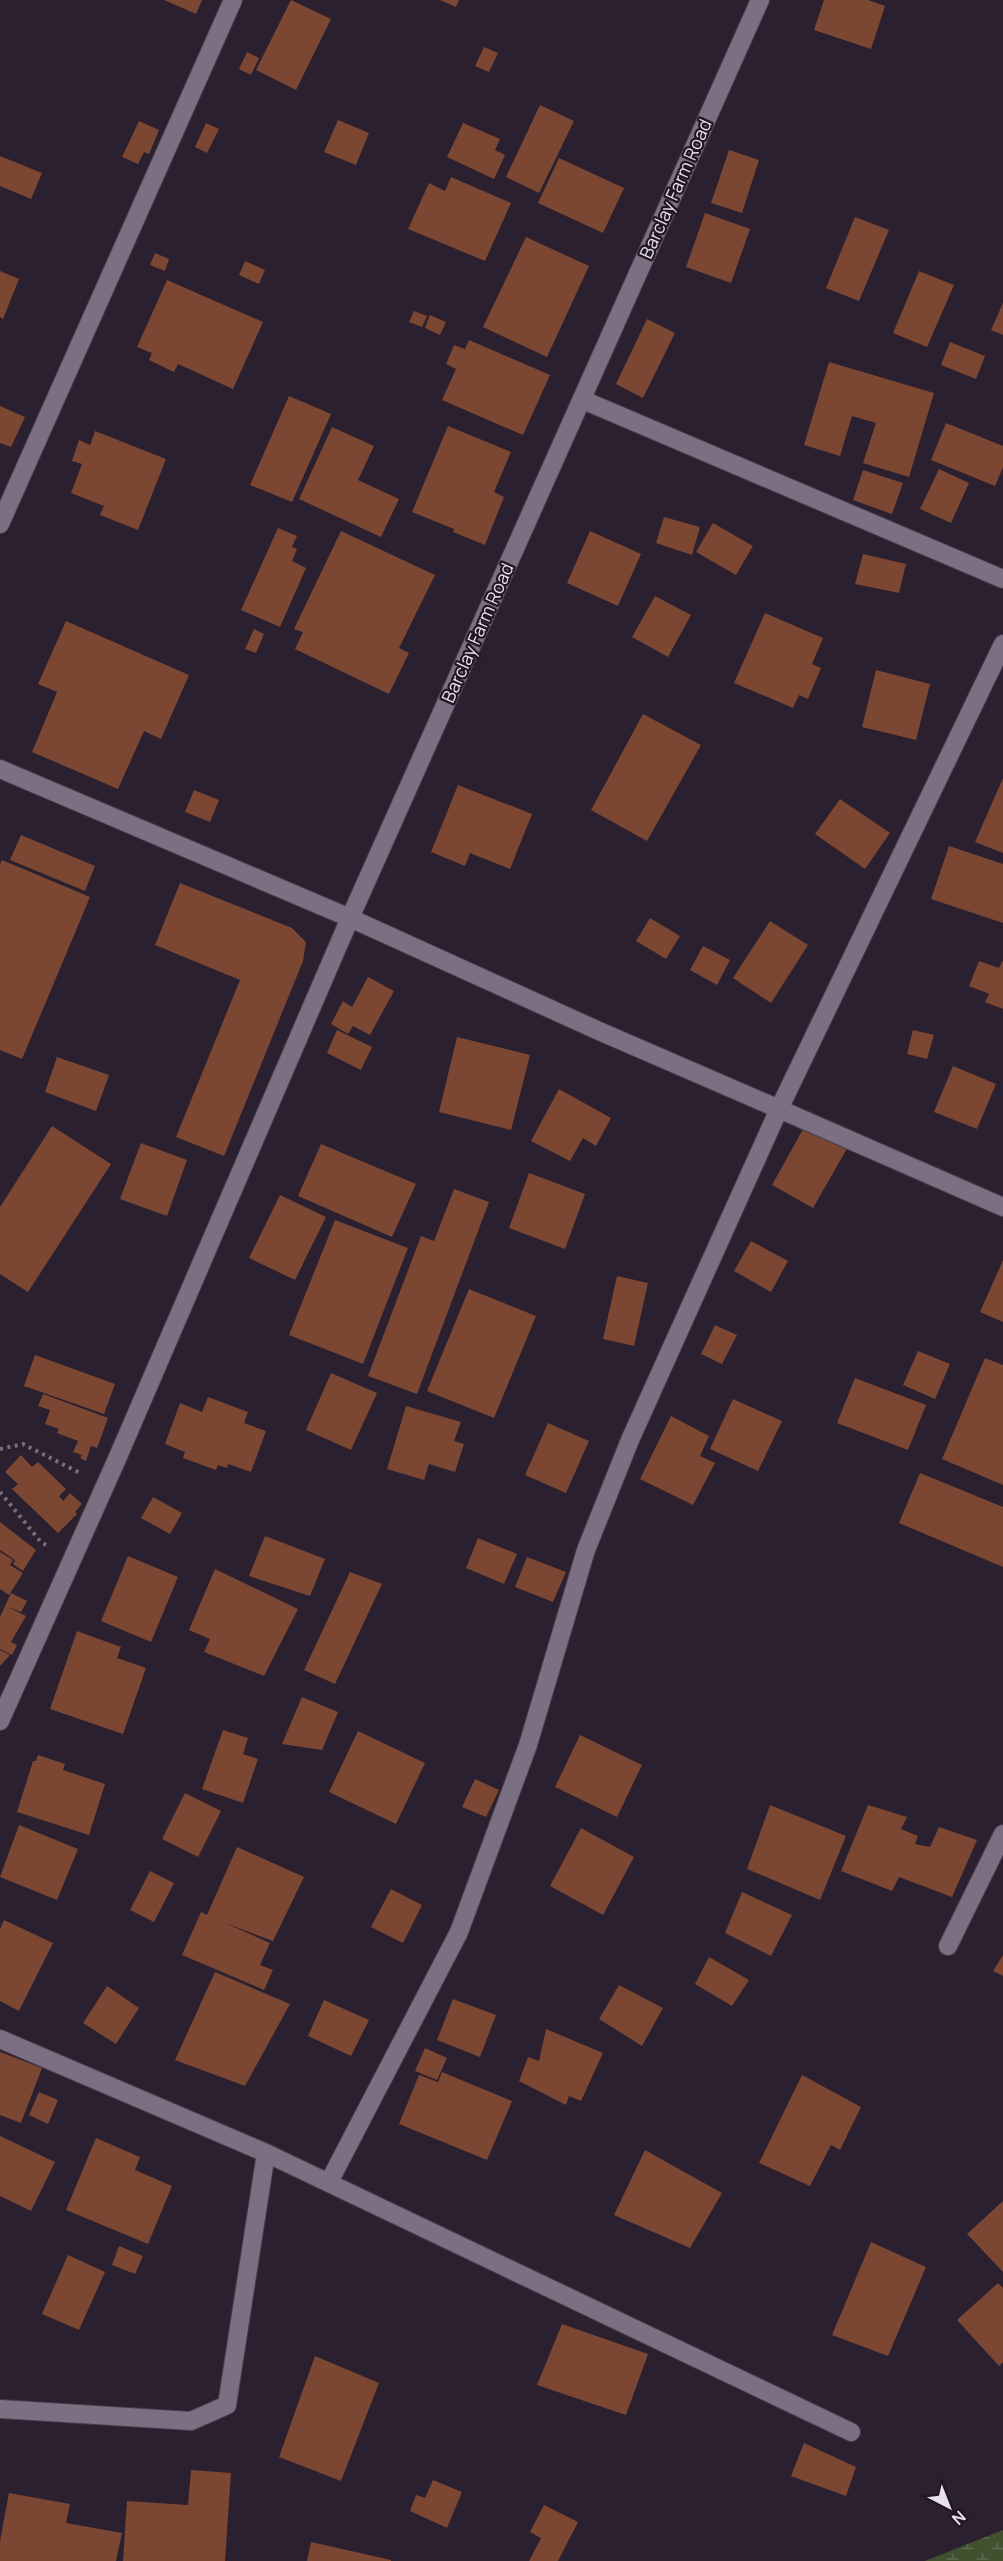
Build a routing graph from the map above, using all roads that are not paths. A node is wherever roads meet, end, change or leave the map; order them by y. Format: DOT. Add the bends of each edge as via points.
graph roads {
  1 [pos="233,0"];
  2 [pos="760,0"];
  3 [pos="583,400"];
  4 [pos="0,524"];
  5 [pos="1003,579"];
  6 [pos="1003,644"];
  7 [pos="0,769"];
  8 [pos="350,918"];
  9 [pos="779,1109"];
  10 [pos="1003,1207"];
  11 [pos="8,1682"];
  12 [pos="0,1721"];
  13 [pos="1003,1834"];
  14 [pos="948,1946"];
  15 [pos="0,2039"];
  16 [pos="266,2153"];
  17 [pos="329,2182"];
  18 [pos="0,2409"];
  19 [pos="851,2432"];
  1 -- 4 [label="street"];
  2 -- 3 [label="street, Barclay Farm Road"];
  3 -- 5 [label="street"];
  3 -- 8 [label="street, Barclay Farm Road"];
  6 -- 9 [label="street"];
  7 -- 8 [label="street"];
  8 -- 9 [label="street"];
  8 -- 11 [label="street, Barclay Farm Road" via="72,1561"];
  9 -- 10 [label="street"];
  9 -- 17 [label="street" via="630,1440 586,1550 528,1745 459,1932"];
  11 -- 12 [label="street, Barclay Farm Road"];
  13 -- 14 [label="street"];
  15 -- 16 [label="street"];
  16 -- 17 [label="street"];
  16 -- 18 [label="street" via="227,2405 191,2421"];
  17 -- 19 [label="street"];
}
